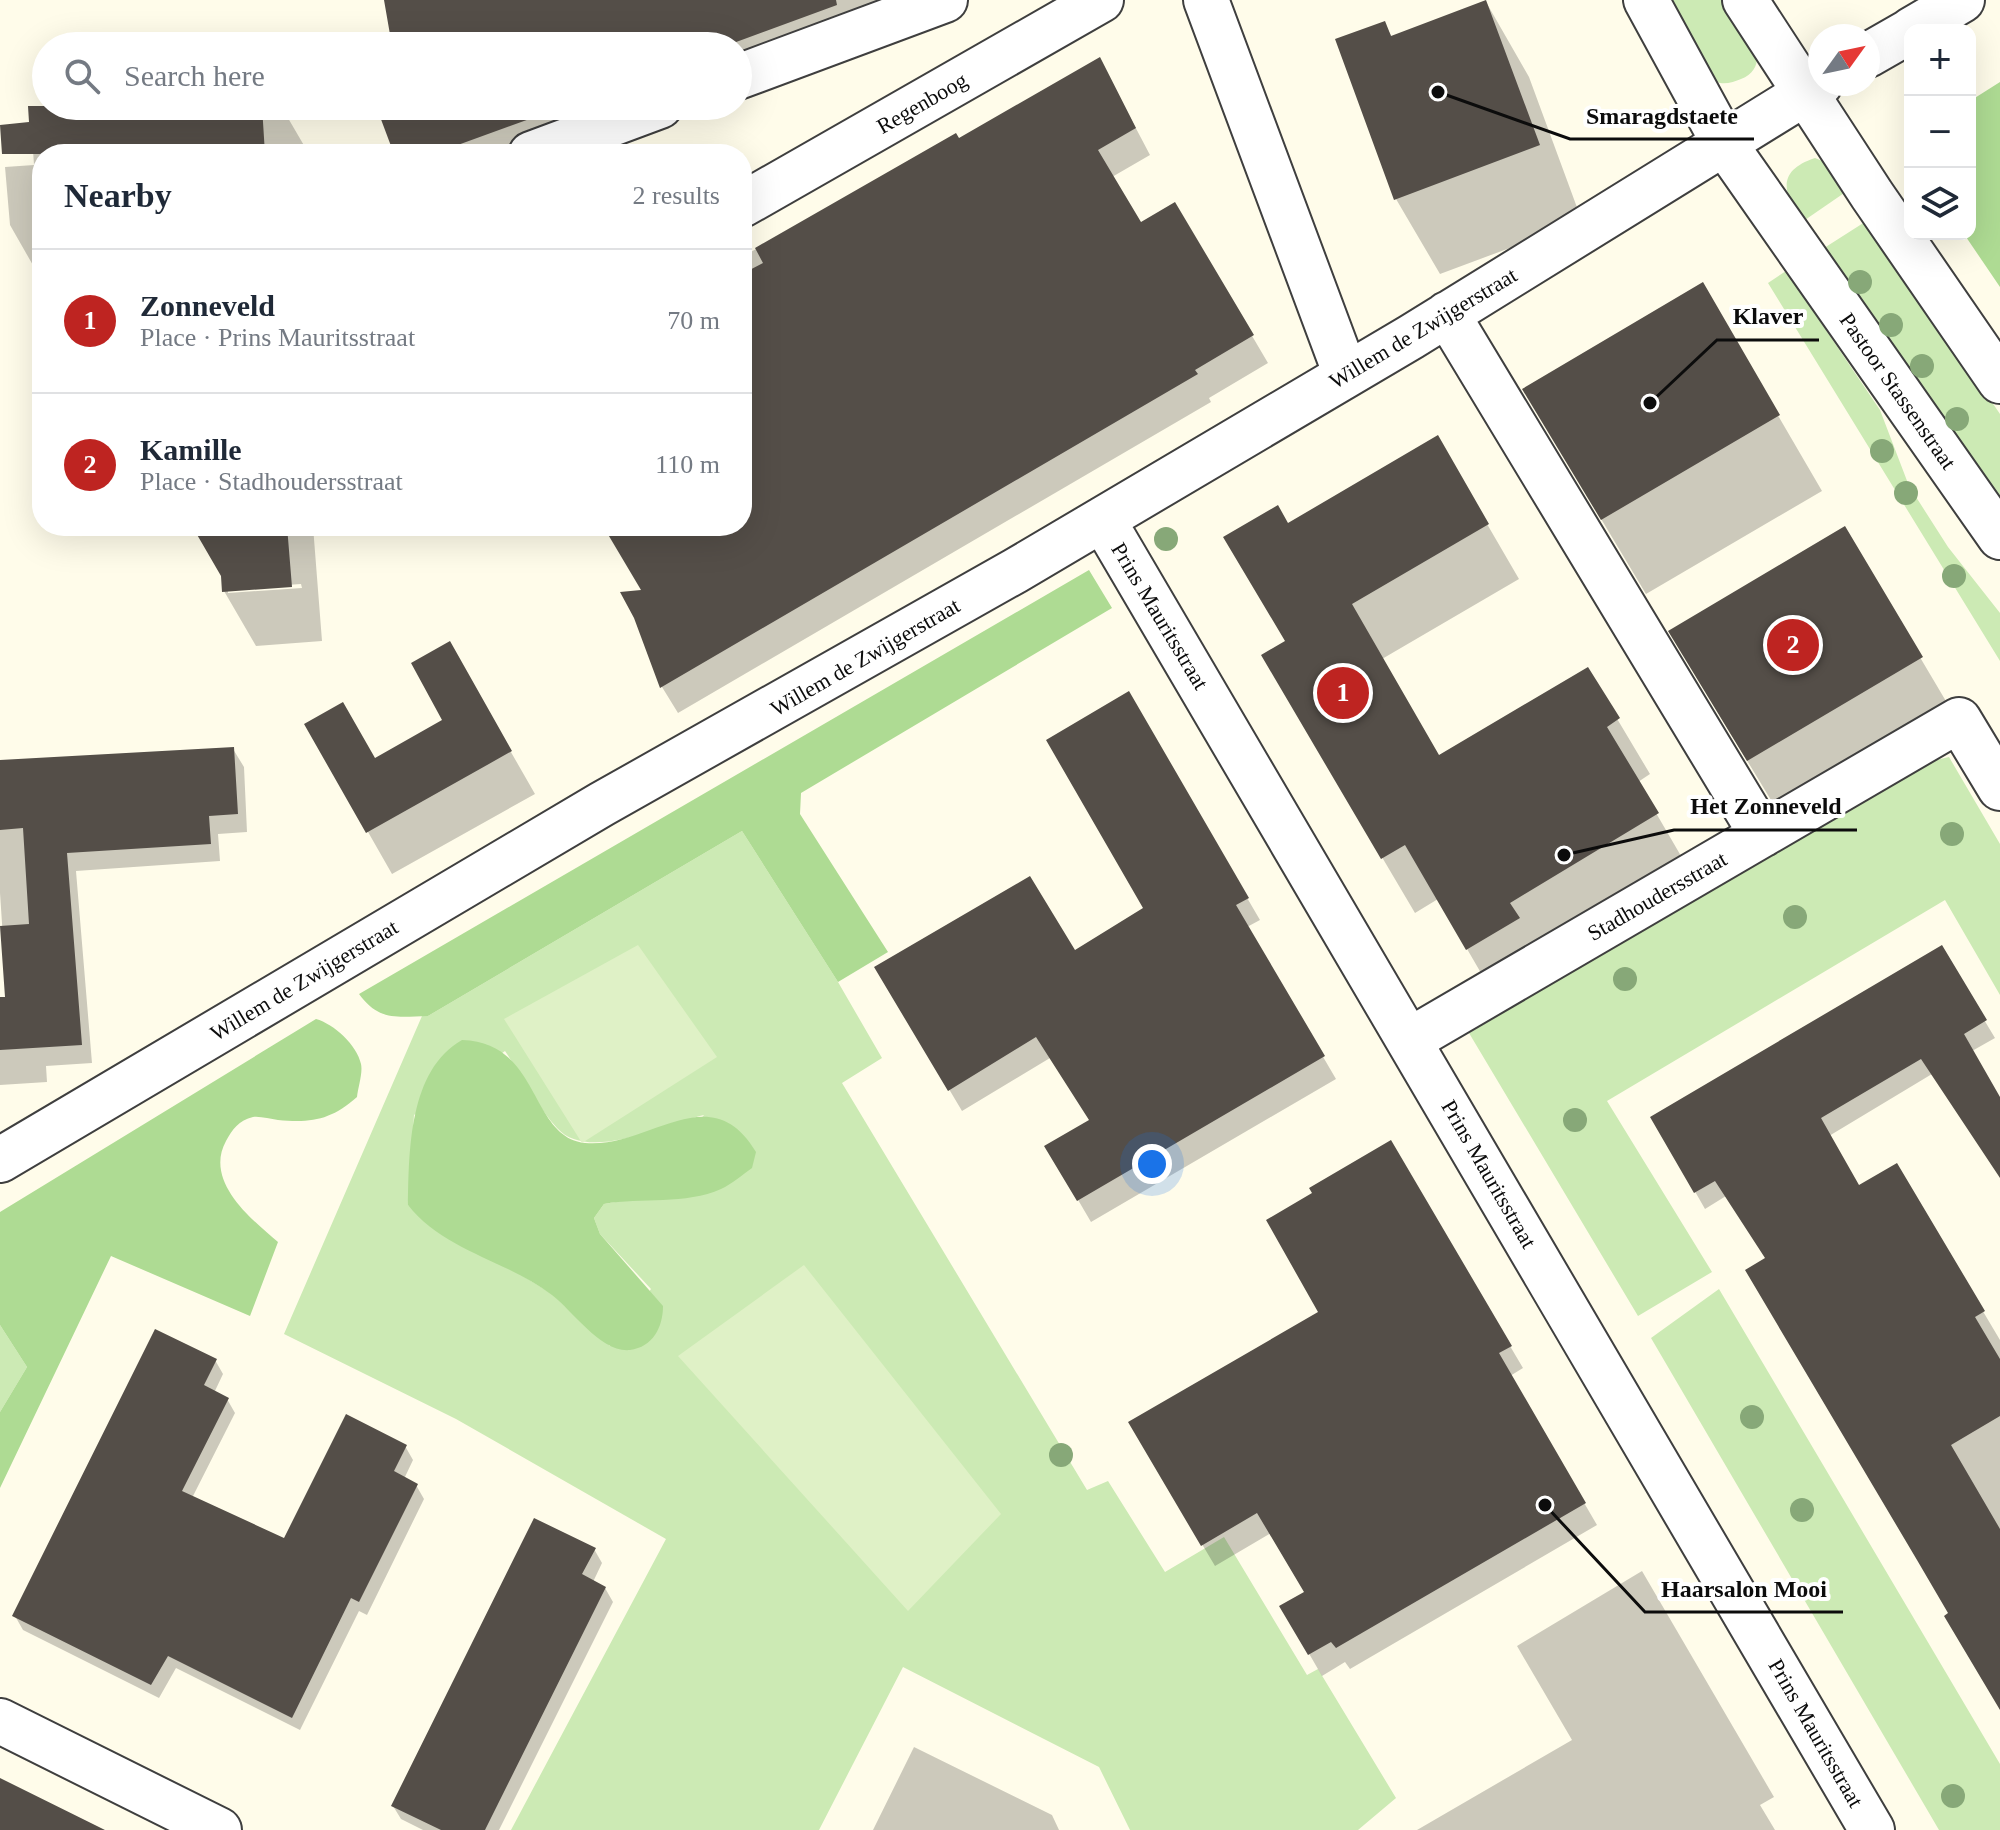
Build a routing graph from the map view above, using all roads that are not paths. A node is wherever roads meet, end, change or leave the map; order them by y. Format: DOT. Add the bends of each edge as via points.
graph roads {
  1 [pos="945,0"];
  2 [pos="1101,0"];
  3 [pos="1206,0"];
  4 [pos="1646,0"];
  5 [pos="1745,0"];
  6 [pos="1962,0"];
  7 [pos="1921,24"];
  8 [pos="1904,34"];
  9 [pos="1880,48"];
  10 [pos="752,72"];
  11 [pos="1808,84"];
  12 [pos="1808,91"];
  13 [pos="1817,96"];
  14 [pos="622,120"];
  15 [pos="1724,143"];
  16 [pos="558,144"];
  17 [pos="752,199"];
  18 [pos="1447,314"];
  19 [pos="1346,375"];
  20 [pos="2000,381"];
  21 [pos="1103,520"];
  22 [pos="2000,537"];
  23 [pos="2000,788"];
  24 [pos="1762,835"];
  25 [pos="1410,1040"];
  26 [pos="0,1160"];
  27 [pos="0,1721"];
  28 [pos="219,1830"];
  29 [pos="1872,1830"];
  1 -- 10 [label="street"];
  2 -- 17 [label="street, Regenboog"];
  3 -- 19 [label="street"];
  4 -- 15 [label="street, Pastoor Stassenstraat"];
  5 -- 11 [label="street"];
  6 -- 7 [label="street"];
  8 -- 9 [label="street"];
  12 -- 15 [label="street, Willem de Zwijgerstraat"];
  13 -- 20 [label="street"];
  14 -- 16 [label="street"];
  15 -- 18 [label="street, Willem de Zwijgerstraat"];
  15 -- 22 [label="street, Pastoor Stassenstraat"];
  18 -- 19 [label="street, Willem de Zwijgerstraat"];
  18 -- 24 [label="street"];
  19 -- 21 [label="street, Willem de Zwijgerstraat"];
  21 -- 25 [label="street, Prins Mauritsstraat"];
  21 -- 26 [label="street, Willem de Zwijgerstraat" via="602,804"];
  23 -- 24 [label="street, Stadhoudersstraat" via="1959,720"];
  24 -- 25 [label="street, Stadhoudersstraat"];
  25 -- 29 [label="street, Prins Mauritsstraat"];
  27 -- 28 [label="street"];
}
